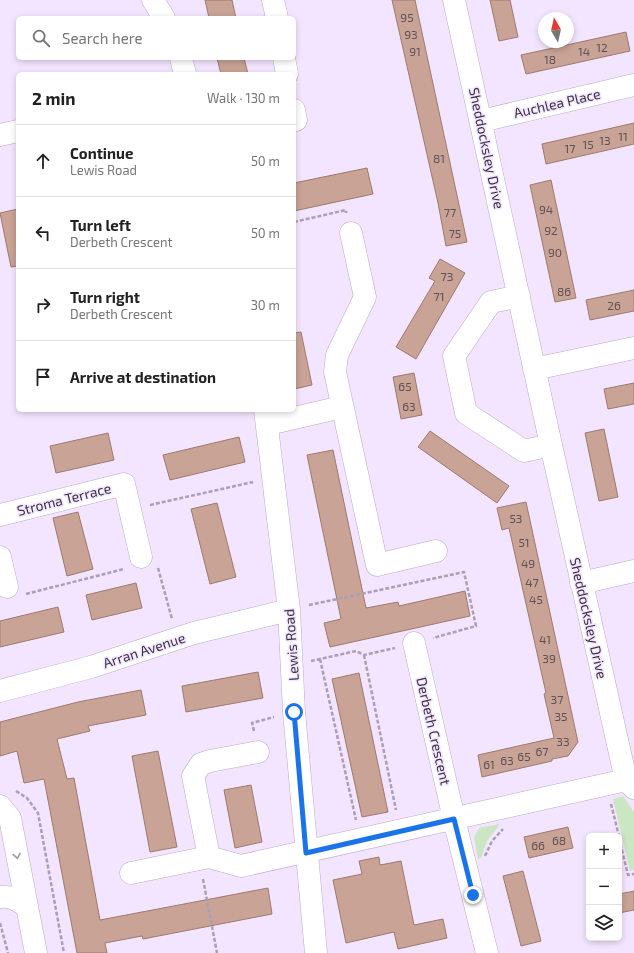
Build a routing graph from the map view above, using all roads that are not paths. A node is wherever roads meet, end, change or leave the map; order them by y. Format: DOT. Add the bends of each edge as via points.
graph roads {
  1 [pos="153,0"];
  2 [pos="273,0"];
  3 [pos="454,0"];
  4 [pos="163,16"];
  5 [pos="277,16"];
  6 [pos="182,60"];
  7 [pos="284,60"];
  8 [pos="184,72"];
  9 [pos="287,72"];
  10 [pos="634,85"];
  11 [pos="481,121"];
  12 [pos="16,131"];
  13 [pos="0,135"];
  14 [pos="351,233"];
  15 [pos="519,296"];
  16 [pos="634,348"];
  17 [pos="534,369"];
  18 [pos="342,407"];
  19 [pos="267,417"];
  20 [pos="551,445"];
  21 [pos="0,515"];
  22 [pos="436,551"];
  23 [pos="0,557"];
  24 [pos="142,562"];
  25 [pos="634,571"];
  26 [pos="581,583"];
  27 [pos="8,588"];
  28 [pos="289,610"];
  29 [pos="414,643"];
  30 [pos="0,691"];
  31 [pos="258,752"];
  32 [pos="630,784"];
  33 [pos="3,813"];
  34 [pos="454,819"];
  35 [pos="306,853"];
  36 [pos="204,858"];
  37 [pos="131,873"];
  38 [pos="0,897"];
  39 [pos="27,907"];
  40 [pos="36,953"];
  41 [pos="316,953"];
  42 [pos="487,953"];
  1 -- 4 [label="street"];
  2 -- 5 [label="street"];
  3 -- 11 [label="street, Sheddocksley Drive"];
  6 -- 8 [label="street"];
  7 -- 9 [label="street"];
  10 -- 11 [label="street, Auchlea Place"];
  11 -- 15 [label="street, Sheddocksley Drive"];
  12 -- 13 [label="street"];
  14 -- 18 [label="street" via="366,297 337,356 335,372"];
  15 -- 17 [label="street, Sheddocksley Drive"];
  15 -- 20 [label="street" via="491,302 454,356 466,413 524,451"];
  16 -- 17 [label="street"];
  17 -- 20 [label="street, Sheddocksley Drive"];
  18 -- 19 [label="street"];
  18 -- 22 [label="street" via="377,565"];
  19 -- 28 [label="street, Lewis Road"];
  20 -- 26 [label="street, Sheddocksley Drive"];
  21 -- 24 [label="street, Stroma Terrace" via="124,484"];
  23 -- 27 [label="street"];
  25 -- 26 [label="street"];
  26 -- 32 [label="street, Sheddocksley Drive"];
  28 -- 30 [label="street, Arran Avenue" via="177,639 91,667"];
  28 -- 35 [label="street, Lewis Road" via="294,712"];
  29 -- 34 [label="street, Derbeth Crescent"];
  31 -- 36 [label="street" via="201,764 193,776"];
  32 -- 34 [label="street"];
  33 -- 39 [label="street, one-way"];
  34 -- 35 [label="street"];
  34 -- 42 [label="street, Derbeth Crescent"];
  35 -- 36 [label="street" via="241,866"];
  35 -- 41 [label="street, Lewis Road"];
  36 -- 37 [label="street"];
  38 -- 39 [label="street" via="7,896 18,900"];
  39 -- 40 [label="street"];
}
